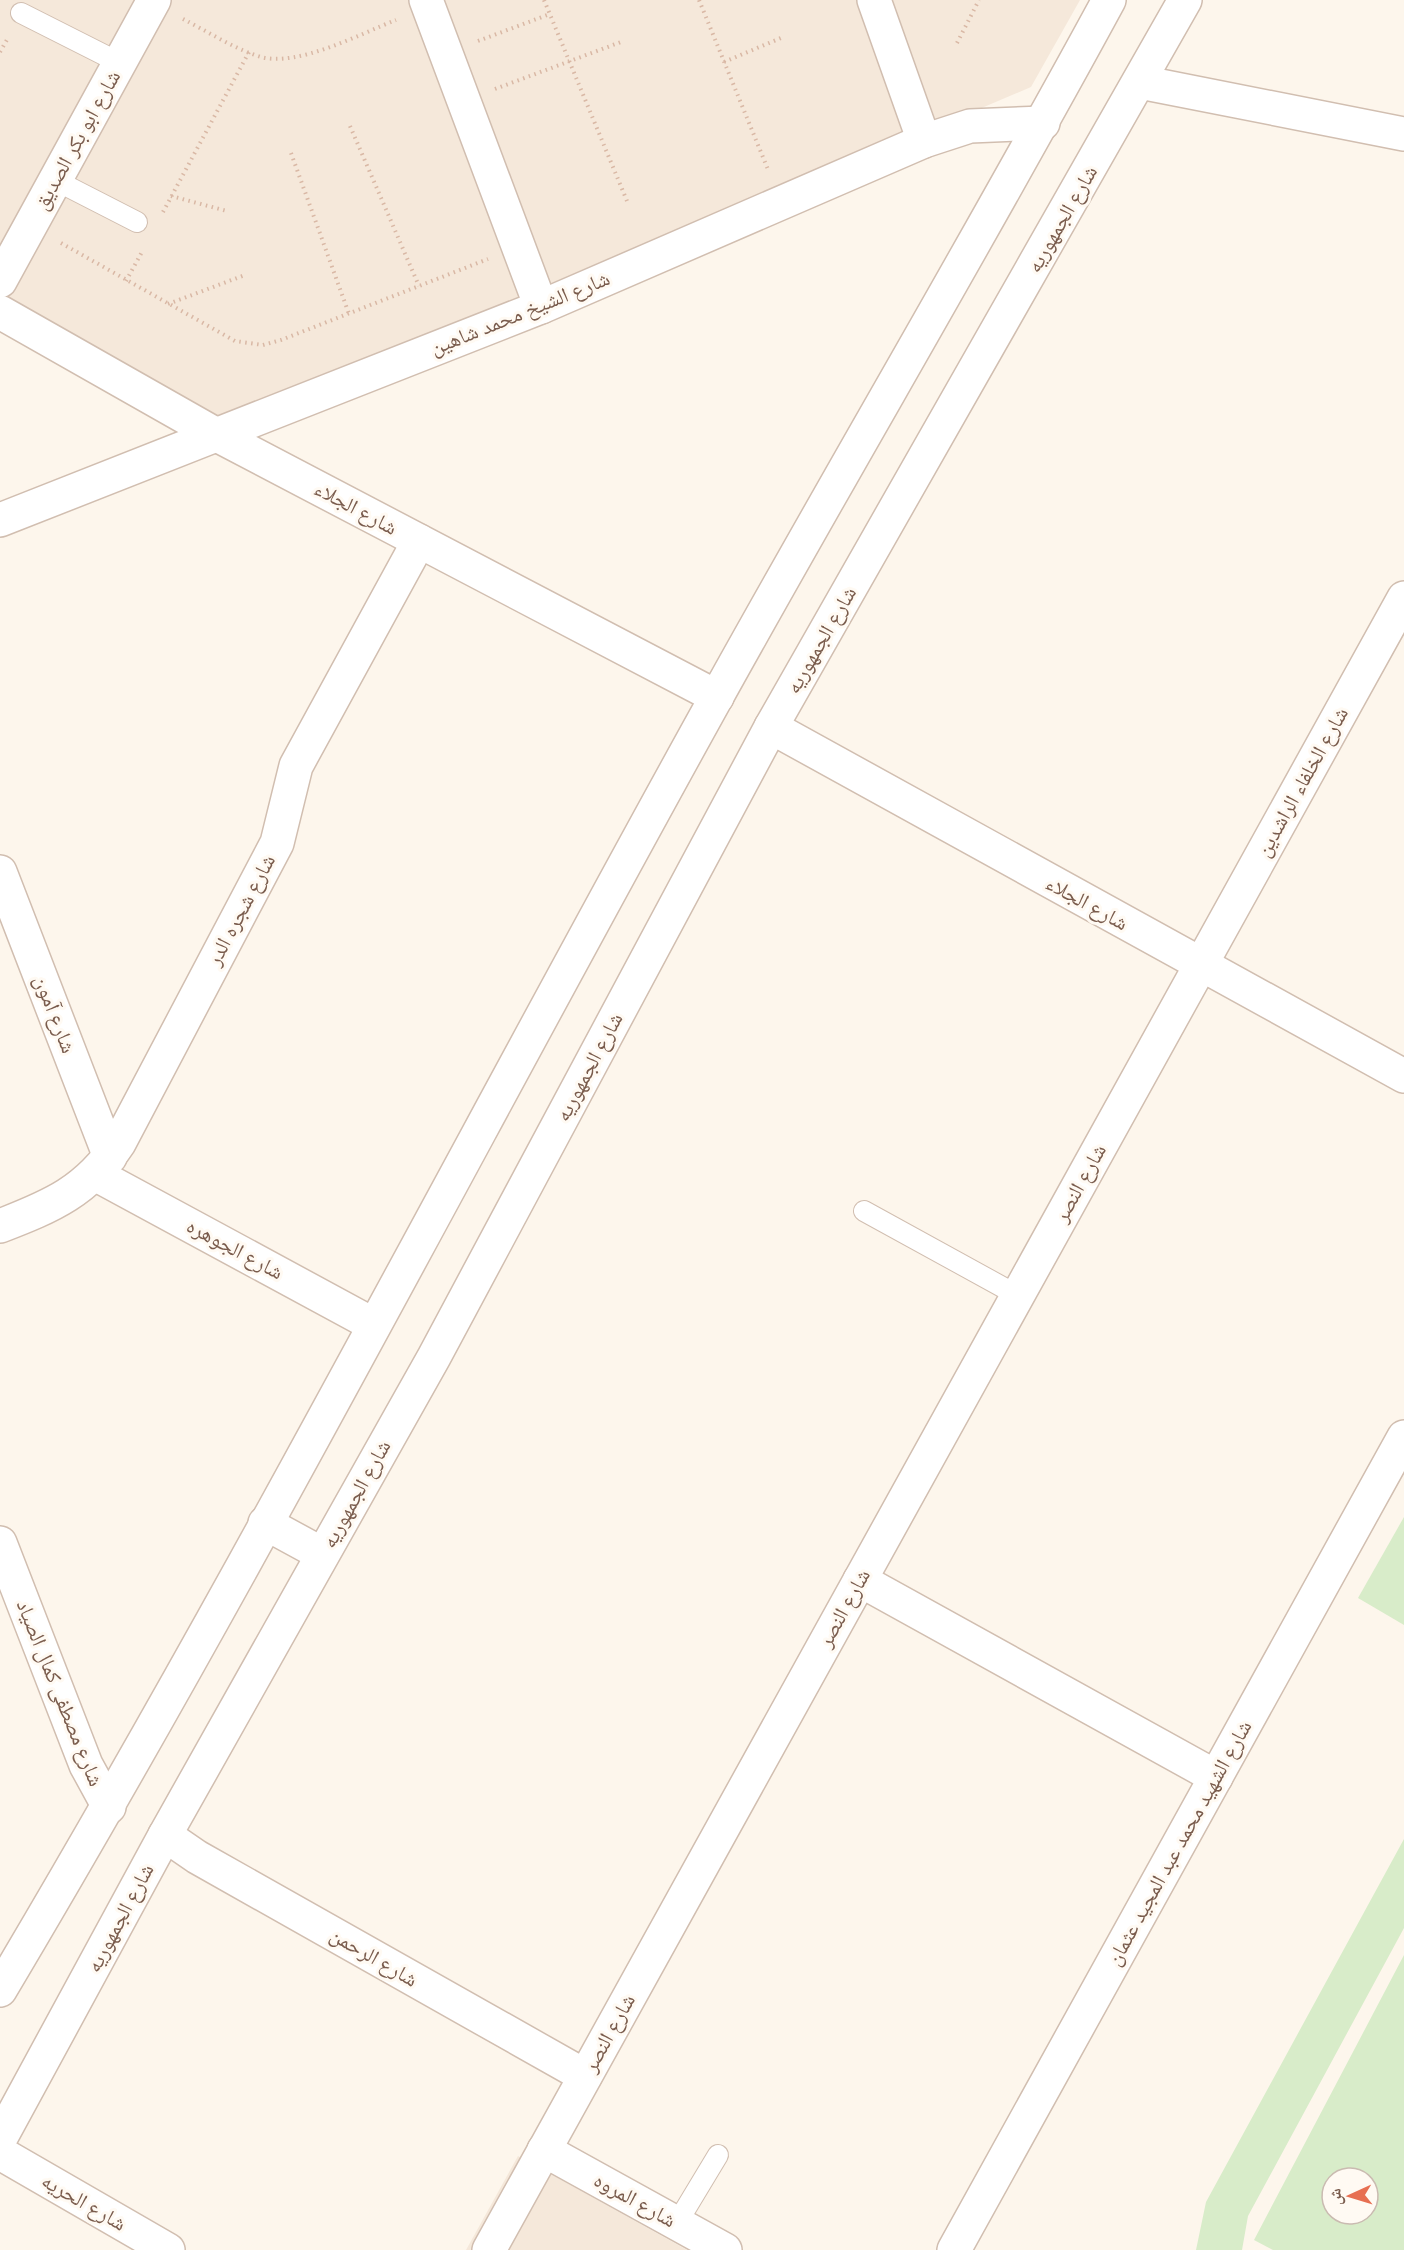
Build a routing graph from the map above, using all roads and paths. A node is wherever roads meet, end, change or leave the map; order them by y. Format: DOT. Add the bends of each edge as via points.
graph roads {
  1 [pos="544,0"];
  2 [pos="699,0"];
  3 [pos="874,0"];
  4 [pos="979,0"];
  5 [pos="1109,0"];
  6 [pos="1185,0"];
  7 [pos="153,2"];
  8 [pos="427,4"];
  9 [pos="21,13"];
  10 [pos="550,14"];
  11 [pos="781,38"];
  12 [pos="621,42"];
  13 [pos="957,43"];
  14 [pos="249,52"];
  15 [pos="446,54"];
  16 [pos="569,61"];
  17 [pos="724,62"];
  18 [pos="120,63"];
  19 [pos="1140,82"];
  20 [pos="464,100"];
  21 [pos="1043,123"];
  22 [pos="350,126"];
  23 [pos="1404,134"];
  24 [pos="924,141"];
  25 [pos="291,153"];
  26 [pos="55,180"];
  27 [pos="171,196"];
  28 [pos="627,201"];
  29 [pos="781,203"];
  30 [pos="227,212"];
  31 [pos="161,215"];
  32 [pos="137,222"];
  33 [pos="30,226"];
  34 [pos="146,243"];
  35 [pos="518,246"];
  36 [pos="245,275"];
  37 [pos="0,280"];
  38 [pos="126,281"];
  39 [pos="419,286"];
  40 [pos="168,304"];
  41 [pos="541,307"];
  42 [pos="0,312"];
  43 [pos="349,314"];
  44 [pos="214,434"];
  45 [pos="0,520"];
  46 [pos="419,541"];
  47 [pos="1404,598"];
  48 [pos="717,697"];
  49 [pos="771,727"];
  50 [pos="0,872"];
  51 [pos="1200,966"];
  52 [pos="1404,1076"];
  53 [pos="102,1165"];
  54 [pos="864,1211"];
  55 [pos="0,1226"];
  56 [pos="1017,1295"];
  57 [pos="374,1325"];
  58 [pos="1404,1437"];
  59 [pos="266,1523"];
  60 [pos="0,1543"];
  61 [pos="322,1554"];
  62 [pos="860,1580"];
  63 [pos="1216,1777"];
  64 [pos="109,1808"];
  65 [pos="165,1834"];
  66 [pos="0,1990"];
  67 [pos="585,2076"];
  68 [pos="0,2139"];
  69 [pos="544,2150"];
  70 [pos="0,2153"];
  71 [pos="718,2155"];
  72 [pos="676,2223"];
  73 [pos="168,2250"];
  74 [pos="489,2250"];
  75 [pos="725,2250"];
  76 [pos="954,2250"];
  1 -- 10 [label="path"];
  2 -- 17 [label="path"];
  3 -- 24 [label="street"];
  4 -- 13 [label="path"];
  5 -- 21 [label="street"];
  6 -- 19 [label="street, شارع الجمهوريه"];
  7 -- 14 [label="path"];
  7 -- 18 [label="street, شارع ابو بكر الصديق"];
  8 -- 14 [label="path" via="303,56 276,59"];
  8 -- 15 [label="street"];
  9 -- 18 [label="lane"];
  10 -- 15 [label="path"];
  10 -- 16 [label="path"];
  11 -- 17 [label="path"];
  12 -- 16 [label="path"];
  14 -- 27 [label="path"];
  15 -- 20 [label="street"];
  16 -- 20 [label="path"];
  16 -- 28 [label="path"];
  17 -- 29 [label="path"];
  18 -- 26 [label="street, شارع ابو بكر الصديق"];
  19 -- 23 [label="street"];
  19 -- 49 [label="street, شارع الجمهوريه"];
  20 -- 35 [label="street"];
  21 -- 24 [label="street, شارع الشيخ محمد شاهين" via="970,126"];
  21 -- 48 [label="street"];
  22 -- 39 [label="path"];
  24 -- 29 [label="street, شارع الشيخ محمد شاهين"];
  25 -- 43 [label="path"];
  26 -- 32 [label="lane"];
  26 -- 33 [label="street, شارع ابو بكر الصديق"];
  27 -- 30 [label="path"];
  27 -- 31 [label="path"];
  29 -- 41 [label="street, شارع الشيخ محمد شاهين"];
  33 -- 37 [label="street, شارع ابو بكر الصديق"];
  33 -- 38 [label="path"];
  34 -- 38 [label="path"];
  35 -- 39 [label="path"];
  35 -- 41 [label="street"];
  36 -- 40 [label="path"];
  38 -- 40 [label="path"];
  39 -- 43 [label="path"];
  40 -- 43 [label="path" via="235,341 254,346"];
  41 -- 44 [label="street, شارع الشيخ محمد شاهين"];
  42 -- 44 [label="street, شارع الجلاء"];
  44 -- 45 [label="street, شارع الشيخ محمد شاهين"];
  44 -- 46 [label="street, شارع الجلاء"];
  46 -- 48 [label="street, شارع الجلاء"];
  46 -- 53 [label="street, شارع شجره الدر" via="296,766 277,843 127,1129"];
  47 -- 51 [label="street, شارع الخلفاء الراشدين"];
  48 -- 57 [label="street"];
  49 -- 51 [label="street, شارع الجلاء"];
  49 -- 61 [label="street, شارع الجمهوريه" via="439,1346"];
  50 -- 53 [label="street, شارع آمون"];
  51 -- 52 [label="street, شارع الجلاء"];
  51 -- 56 [label="street, شارع النصر"];
  53 -- 55 [label="street, شارع شجره الدر" via="51,1206"];
  53 -- 57 [label="street, شارع الجوهره"];
  54 -- 56 [label="lane"];
  56 -- 62 [label="street, شارع النصر"];
  57 -- 59 [label="street"];
  58 -- 63 [label="street, شارع الشهيد محمد عبد المجيد عثمان"];
  59 -- 61 [label="street"];
  59 -- 64 [label="street"];
  60 -- 64 [label="street, شارع مصطفى كمال الصياد" via="86,1765"];
  61 -- 65 [label="street, شارع الجمهوريه"];
  62 -- 63 [label="street"];
  62 -- 67 [label="street, شارع النصر"];
  63 -- 76 [label="street, شارع الشهيد محمد عبد المجيد عثمان"];
  64 -- 66 [label="street"];
  65 -- 67 [label="street, شارع الرحمن" via="197,1857"];
  65 -- 68 [label="street, شارع الجمهوريه"];
  67 -- 69 [label="street, شارع النصر"];
  69 -- 72 [label="street, شارع المروه"];
  69 -- 74 [label="street, شارع النصر"];
  70 -- 73 [label="street, شارع الحريه"];
  71 -- 72 [label="lane"];
  72 -- 75 [label="street, شارع المروه"];
}
